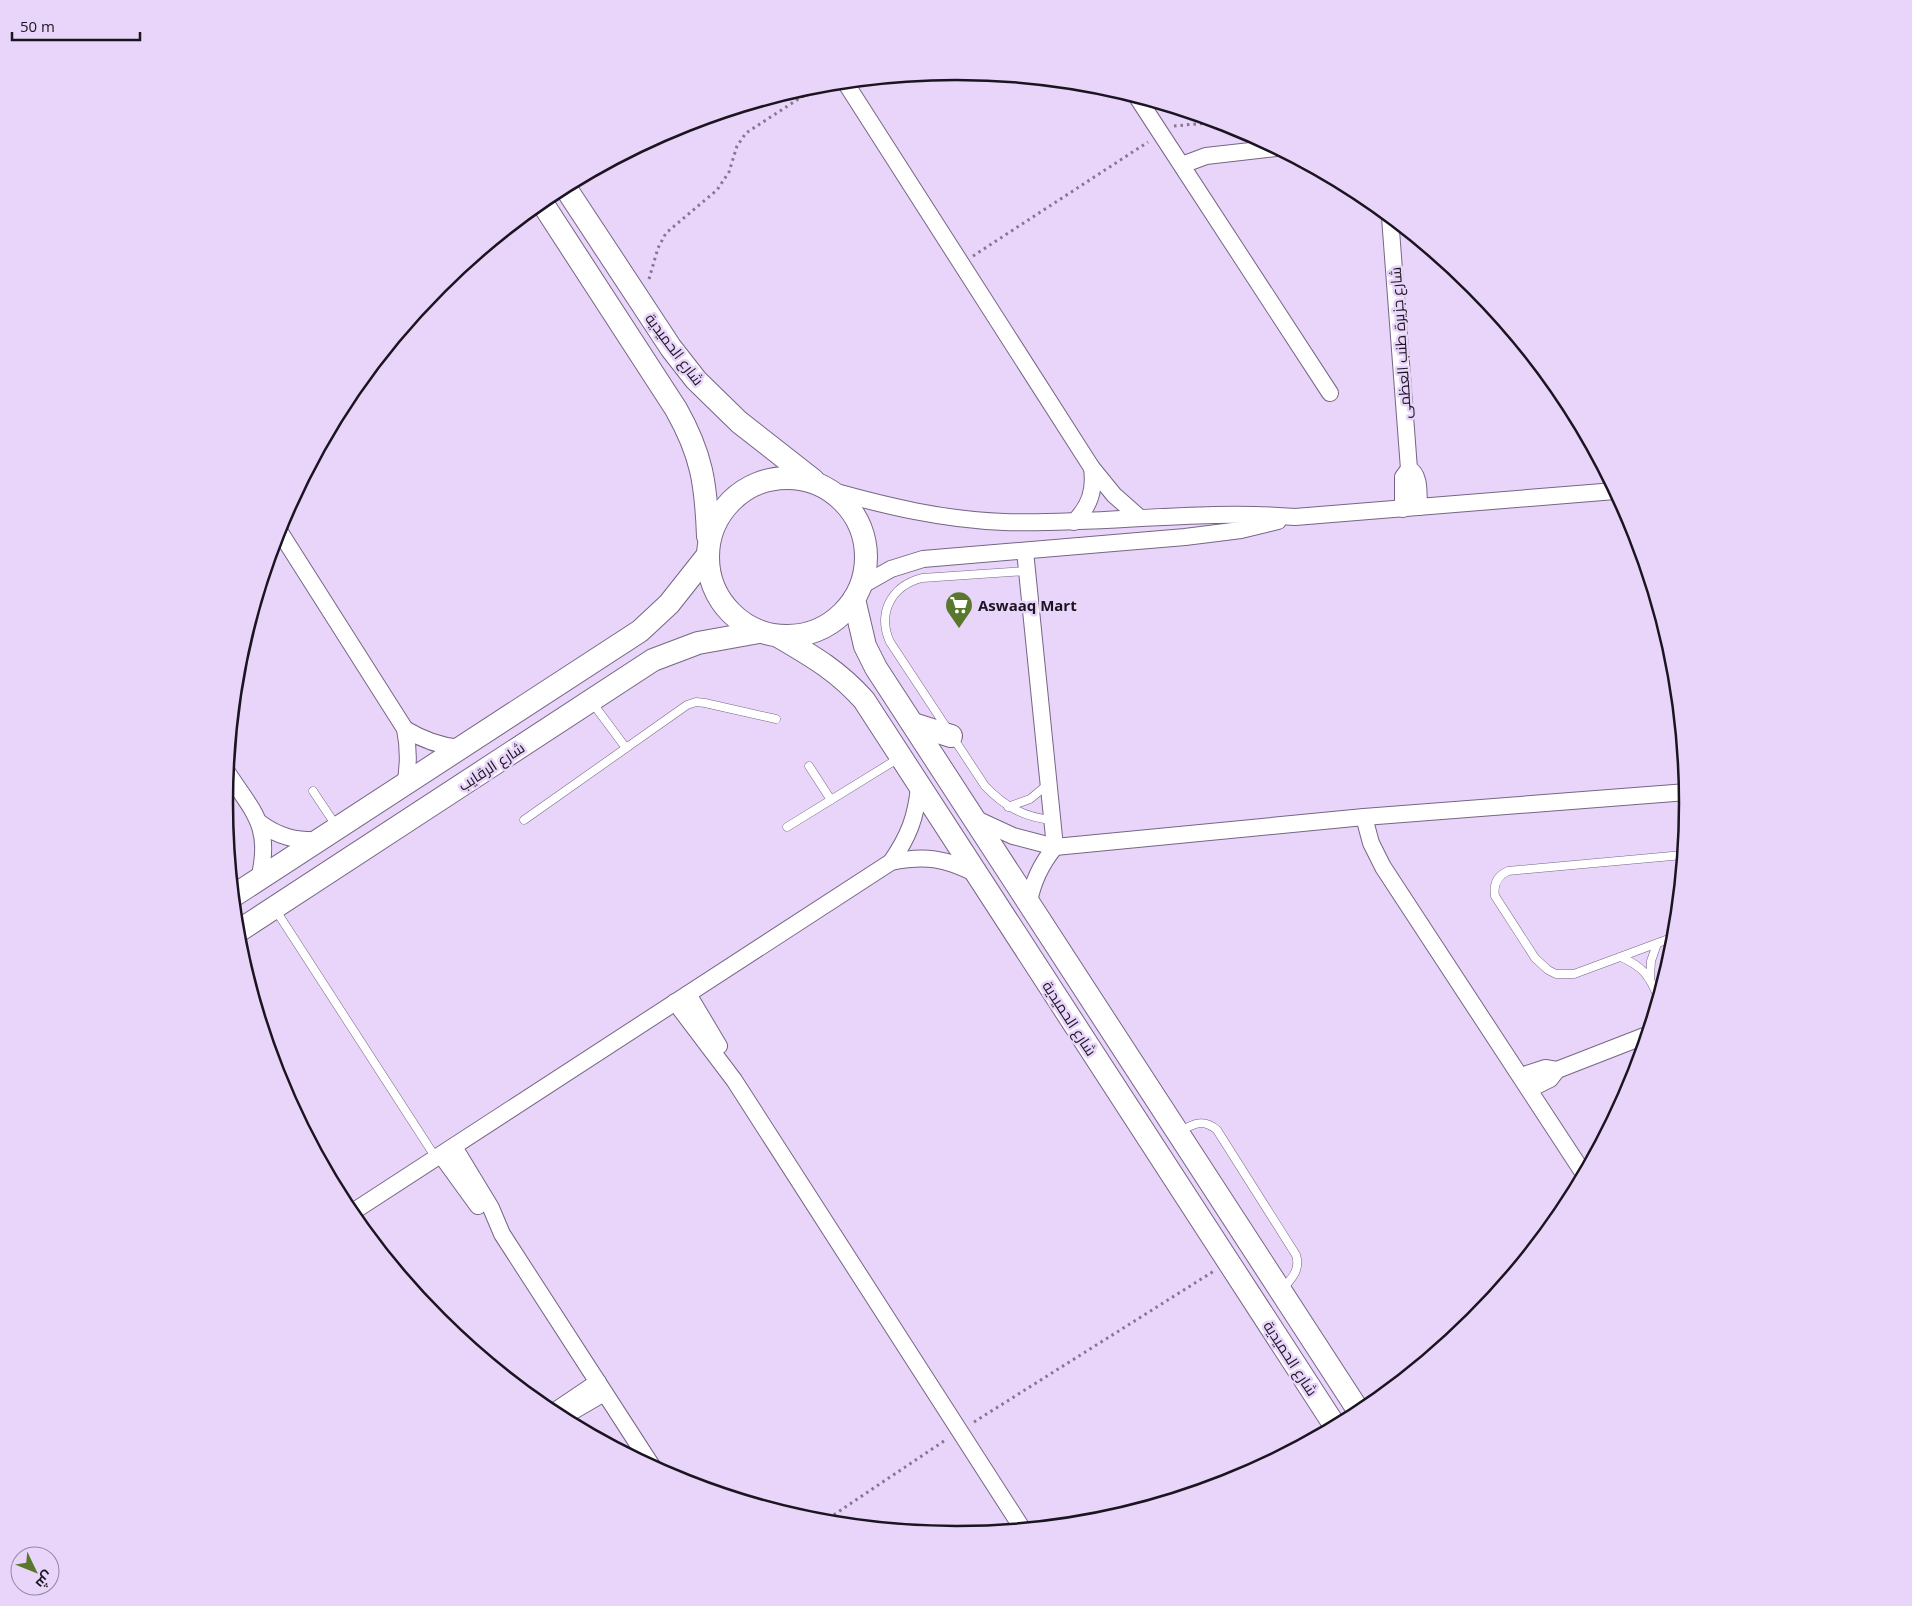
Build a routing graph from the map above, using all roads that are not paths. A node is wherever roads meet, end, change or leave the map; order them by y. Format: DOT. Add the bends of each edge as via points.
graph roads {
  1 [pos="849,88"];
  2 [pos="1142,105"];
  3 [pos="1264,149"];
  4 [pos="1182,165"];
  5 [pos="569,193"];
  6 [pos="546,208"];
  7 [pos="1391,225"];
  8 [pos="1330,393"];
  9 [pos="1092,468"];
  10 [pos="823,487"];
  11 [pos="1608,492"];
  12 [pos="1411,508"];
  13 [pos="1295,517"];
  14 [pos="1140,518"];
  15 [pos="1074,522"];
  16 [pos="284,538"];
  17 [pos="708,549"];
  18 [pos="1025,552"];
  19 [pos="1027,571"];
  20 [pos="857,592"];
  21 [pos="769,634"];
  22 [pos="591,701"];
  23 [pos="776,719"];
  24 [pos="913,724"];
  25 [pos="405,729"];
  26 [pos="951,736"];
  27 [pos="460,748"];
  28 [pos="626,748"];
  29 [pos="901,757"];
  30 [pos="809,766"];
  31 [pos="234,783"];
  32 [pos="1049,784"];
  33 [pos="404,785"];
  34 [pos="919,787"];
  35 [pos="313,791"];
  36 [pos="1679,793"];
  37 [pos="831,800"];
  38 [pos="1008,808"];
  39 [pos="974,818"];
  40 [pos="1364,818"];
  41 [pos="524,820"];
  42 [pos="1052,820"];
  43 [pos="260,823"];
  44 [pos="787,827"];
  45 [pos="329,834"];
  46 [pos="1055,847"];
  47 [pos="1677,856"];
  48 [pos="891,862"];
  49 [pos="976,874"];
  50 [pos="259,879"];
  51 [pos="239,893"];
  52 [pos="1029,902"];
  53 [pos="274,908"];
  54 [pos="244,927"];
  55 [pos="1666,940"];
  56 [pos="1657,944"];
  57 [pos="1621,957"];
  58 [pos="1650,978"];
  59 [pos="1654,988"];
  60 [pos="682,998"];
  61 [pos="1640,1038"];
  62 [pos="1525,1082"];
  63 [pos="1178,1132"];
  64 [pos="444,1153"];
  65 [pos="1580,1168"];
  66 [pos="358,1209"];
  67 [pos="1281,1291"];
  68 [pos="601,1387"];
  69 [pos="1355,1406"];
  70 [pos="561,1408"];
  71 [pos="568,1413"];
  72 [pos="1331,1421"];
  73 [pos="645,1455"];
  74 [pos="1019,1523"];
  1 -- 9 [label="street"];
  2 -- 4 [label="street"];
  3 -- 4 [label="street" via="1206,156"];
  4 -- 8 [label="street"];
  5 -- 10 [label="street, شارع الحميدية" via="671,348 711,395 739,422"];
  6 -- 17 [label="street, شارع الحميدية" via="690,433 705,484"];
  7 -- 12 [label="street, شارع جزيرة طنب العظمى" via="1409,469 1403,477"];
  9 -- 14 [label="street" via="1114,495"];
  9 -- 15 [label="street" via="1091,497"];
  10 -- 15 [label="street" via="941,516 1004,522"];
  10 -- 17 [label="street" via="804,479 776,478 750,487 719,516"];
  10 -- 20 [label="street" via="849,508 862,532 866,559"];
  11 -- 12 [label="street"];
  12 -- 13 [label="street"];
  13 -- 14 [label="street"];
  13 -- 18 [label="street" via="1213,534"];
  14 -- 15 [label="street"];
  16 -- 25 [label="street"];
  17 -- 21 [label="street" via="712,583 721,602 735,618"];
  17 -- 27 [label="street, شارع الرقايب" via="669,604 640,630"];
  18 -- 19 [label="street"];
  18 -- 20 [label="street" via="923,559 891,569"];
  19 -- 26 [label="lane" via="913,580 897,590 887,606 885,625 890,642"];
  19 -- 32 [label="street"];
  20 -- 21 [label="street" via="838,618 822,628 804,634"];
  20 -- 24 [label="street, شارع الحميدية" via="861,634 870,657"];
  21 -- 22 [label="street, شارع الرقايب" via="698,643 667,654"];
  21 -- 29 [label="street, شارع الحميدية" via="827,665 847,681 864,700"];
  22 -- 28 [label="lane"];
  22 -- 53 [label="street, شارع الرقايب"];
  23 -- 28 [label="lane" via="696,702"];
  24 -- 26 [label="street"];
  24 -- 39 [label="street, شارع الحميدية"];
  25 -- 27 [label="street" via="431,743"];
  25 -- 33 [label="street" via="408,757"];
  26 -- 38 [label="lane" via="986,786"];
  27 -- 33 [label="street, شارع الرقايب"];
  28 -- 41 [label="lane"];
  29 -- 34 [label="street, شارع الحميدية"];
  29 -- 37 [label="lane"];
  30 -- 37 [label="lane"];
  31 -- 43 [label="street"];
  32 -- 38 [label="lane" via="1030,799"];
  32 -- 42 [label="street"];
  33 -- 45 [label="street, شارع الرقايب"];
  34 -- 48 [label="street" via="912,826"];
  34 -- 49 [label="street, شارع الحميدية"];
  35 -- 45 [label="lane"];
  36 -- 40 [label="street"];
  37 -- 44 [label="lane"];
  38 -- 42 [label="lane"];
  39 -- 46 [label="street" via="1013,836"];
  39 -- 52 [label="street, شارع الحميدية"];
  40 -- 46 [label="street"];
  40 -- 62 [label="street" via="1371,843 1383,867"];
  42 -- 46 [label="street"];
  43 -- 45 [label="street" via="273,832 304,841"];
  43 -- 50 [label="street" via="264,851"];
  45 -- 50 [label="street, شارع الرقايب"];
  46 -- 52 [label="street" via="1037,872"];
  47 -- 57 [label="lane" via="1508,871 1498,878 1495,896 1535,958 1548,970 1574,974"];
  48 -- 49 [label="street" via="913,857 935,858"];
  48 -- 60 [label="street"];
  49 -- 72 [label="street, شارع الحميدية"];
  50 -- 51 [label="street, شارع الرقايب"];
  52 -- 63 [label="street, شارع الحميدية"];
  53 -- 54 [label="street, شارع الرقايب"];
  53 -- 64 [label="lane"];
  55 -- 56 [label="lane"];
  56 -- 57 [label="lane"];
  56 -- 58 [label="lane"];
  57 -- 58 [label="lane"];
  58 -- 59 [label="lane"];
  60 -- 64 [label="street"];
  60 -- 74 [label="street"];
  61 -- 62 [label="street" via="1557,1070 1545,1068"];
  62 -- 65 [label="street"];
  63 -- 67 [label="street, شارع الحميدية"];
  63 -- 67 [label="lane" via="1201,1122 1217,1130 1296,1255 1297,1270"];
  64 -- 66 [label="street"];
  64 -- 68 [label="street" via="491,1208 502,1234"];
  67 -- 69 [label="street, شارع الحميدية"];
  68 -- 70 [label="street"];
  68 -- 71 [label="street"];
  68 -- 73 [label="street"];
}
